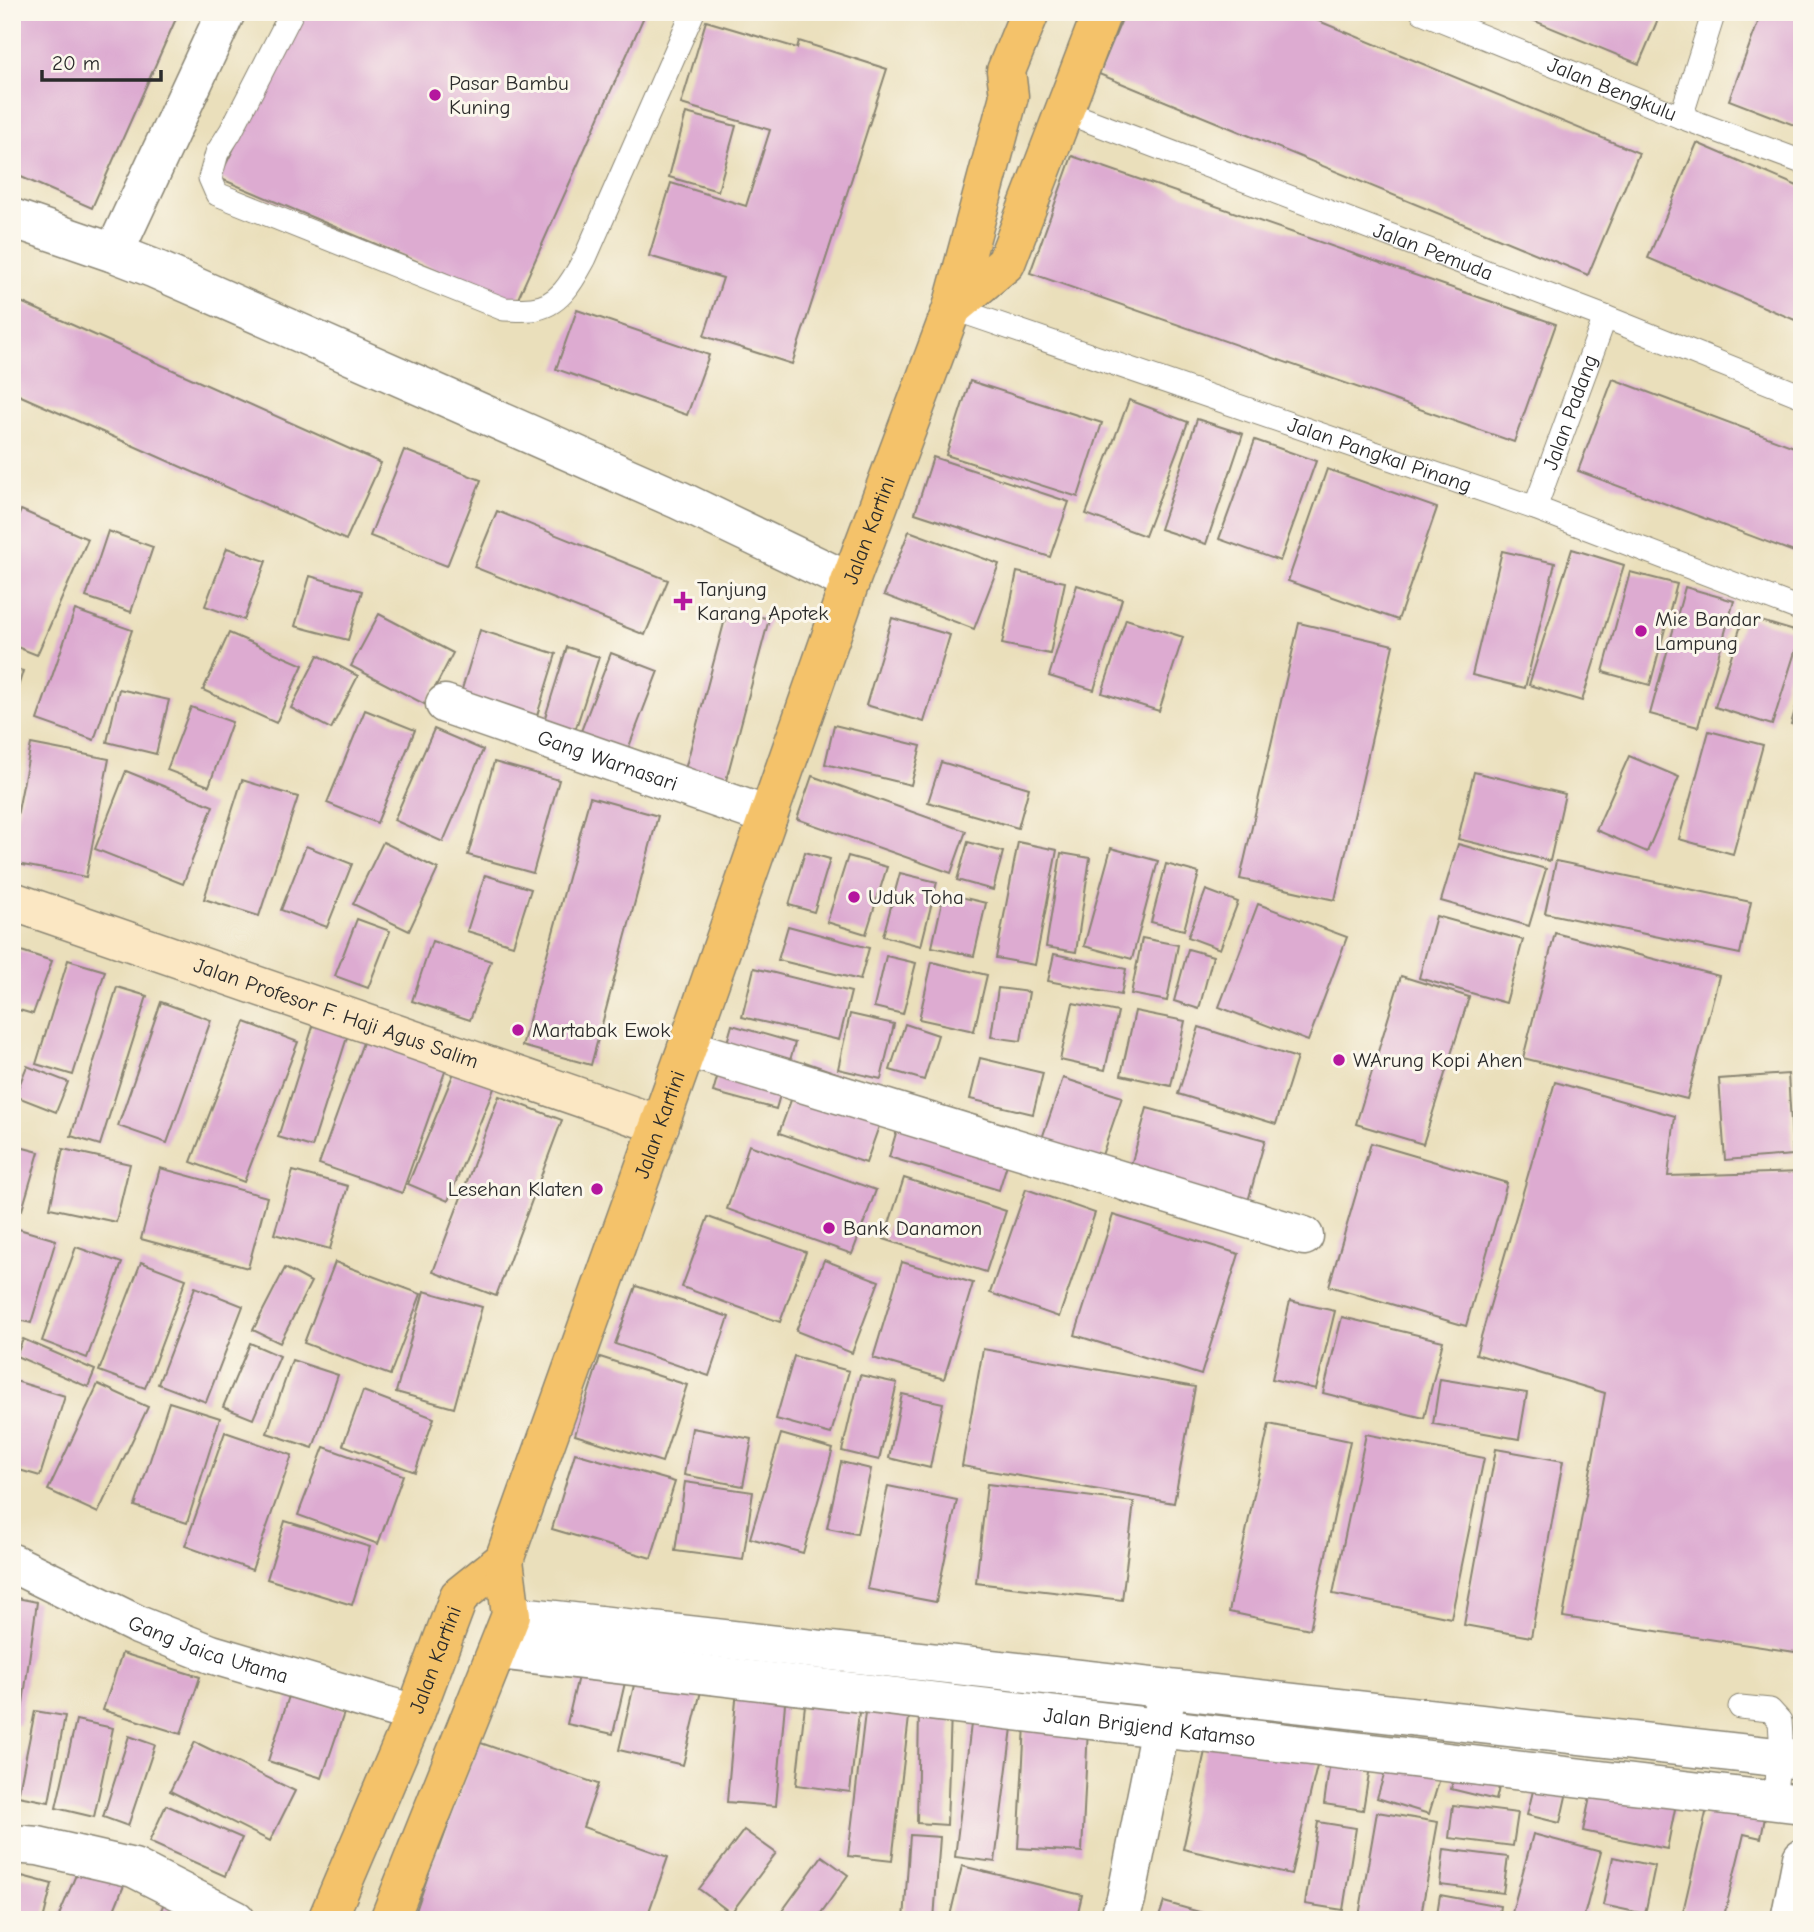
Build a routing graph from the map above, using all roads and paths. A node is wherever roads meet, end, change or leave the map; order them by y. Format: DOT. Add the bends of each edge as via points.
graph roads {
  1 [pos="226,12"];
  2 [pos="292,12"];
  3 [pos="693,12"];
  4 [pos="1005,12"];
  5 [pos="1030,12"];
  6 [pos="1102,12"];
  7 [pos="1422,12"];
  8 [pos="1714,12"];
  9 [pos="1006,71"];
  10 [pos="1063,111"];
  11 [pos="1681,117"];
  12 [pos="1802,162"];
  13 [pos="12,218"];
  14 [pos="114,253"];
  15 [pos="952,308"];
  16 [pos="1605,317"];
  17 [pos="1802,396"];
  18 [pos="1535,508"];
  19 [pos="850,582"];
  20 [pos="1802,610"];
  21 [pos="445,704"];
  22 [pos="768,816"];
  23 [pos="12,901"];
  24 [pos="687,1048"];
  25 [pos="660,1125"];
  26 [pos="1304,1236"];
  27 [pos="504,1560"];
  28 [pos="12,1563"];
  29 [pos="511,1615"];
  30 [pos="498,1650"];
  31 [pos="822,1669"];
  32 [pos="1168,1689"];
  33 [pos="1740,1707"];
  34 [pos="415,1714"];
  35 [pos="1160,1728"];
  36 [pos="1790,1759"];
  37 [pos="1788,1803"];
  38 [pos="12,1844"];
  39 [pos="1802,1858"];
  40 [pos="236,1920"];
  41 [pos="327,1920"];
  42 [pos="389,1920"];
  43 [pos="1119,1920"];
  44 [pos="1790,1920"];
  1 -- 14 [label="street"];
  2 -- 3 [label="lane" via="217,153 209,178 217,194 504,309 534,309 553,302 571,285"];
  4 -- 9 [label="highway"];
  5 -- 9 [label="highway, Jalan Kartini"];
  6 -- 10 [label="highway, Jalan Kartini"];
  7 -- 11 [label="lane, Jalan Bengkulu"];
  8 -- 11 [label="lane"];
  9 -- 15 [label="highway, Jalan Kartini" via="1009,96"];
  10 -- 15 [label="highway, Jalan Kartini" via="1006,263"];
  10 -- 16 [label="lane, Jalan Pemuda"];
  11 -- 12 [label="lane, Jalan Bengkulu"];
  13 -- 14 [label="street"];
  14 -- 19 [label="street" via="679,500"];
  15 -- 18 [label="lane, Jalan Pangkal Pinang"];
  15 -- 19 [label="highway, Jalan Kartini"];
  16 -- 17 [label="lane, Jalan Pemuda"];
  16 -- 18 [label="lane, Jalan Padang"];
  18 -- 20 [label="lane, Jalan Pangkal Pinang"];
  19 -- 22 [label="highway, Jalan Kartini"];
  21 -- 22 [label="street, Gang Warnasari"];
  22 -- 24 [label="highway, Jalan Kartini"];
  23 -- 25 [label="main road, Jalan Profesor F. Haji Agus Salim"];
  24 -- 25 [label="highway, Jalan Kartini"];
  24 -- 26 [label="street"];
  25 -- 27 [label="highway, Jalan Kartini"];
  27 -- 29 [label="highway"];
  27 -- 34 [label="highway, Jalan Kartini" via="459,1596"];
  28 -- 34 [label="street, Gang Jaica Utama" via="138,1625 211,1654"];
  29 -- 30 [label="highway"];
  29 -- 31 [label="street, Jalan Brigjend Katamso"];
  30 -- 31 [label="street, Jalan Brigjend Katamso"];
  30 -- 42 [label="highway"];
  31 -- 32 [label="street, Jalan Brigjend Katamso"];
  31 -- 35 [label="street, Jalan Brigjend Katamso"];
  32 -- 35 [label="street"];
  32 -- 36 [label="street, Jalan Brigjend Katamso"];
  33 -- 36 [label="lane" via="1770,1710 1780,1721"];
  34 -- 41 [label="highway, Jalan Kartini"];
  35 -- 37 [label="street, Jalan Brigjend Katamso"];
  35 -- 43 [label="street"];
  36 -- 37 [label="lane"];
  38 -- 40 [label="street" via="134,1868"];
  39 -- 44 [label="street"];
}
